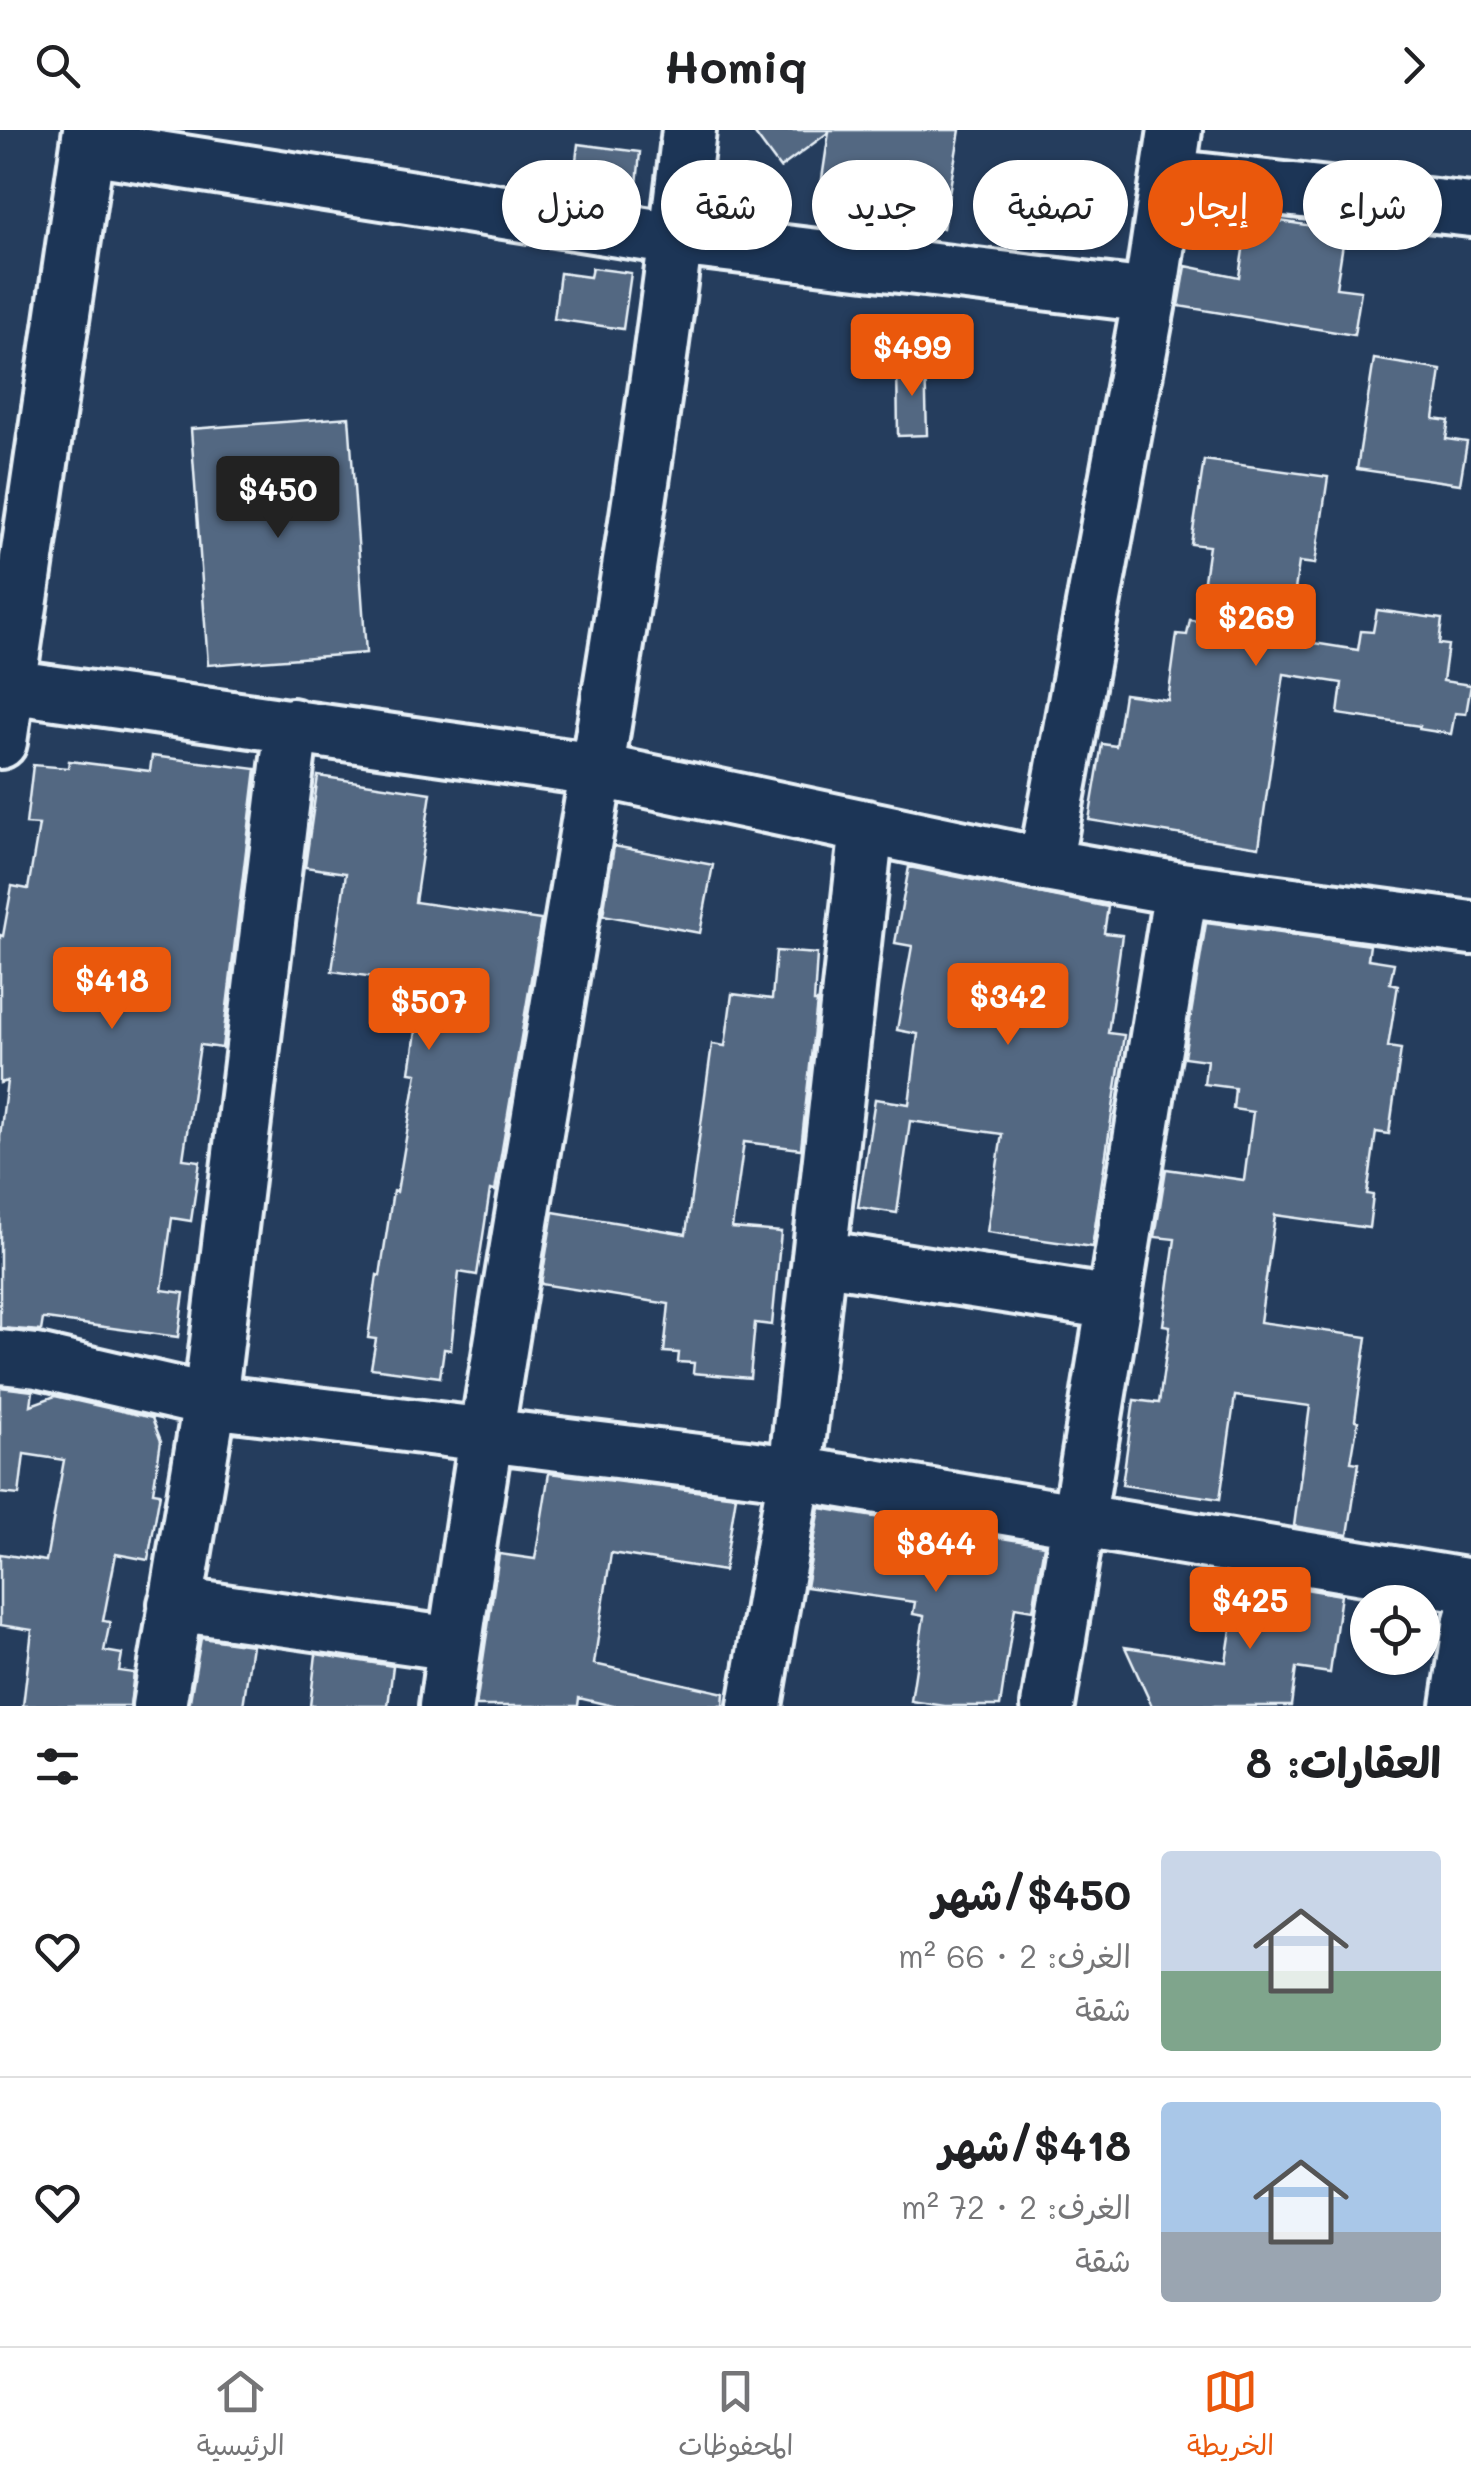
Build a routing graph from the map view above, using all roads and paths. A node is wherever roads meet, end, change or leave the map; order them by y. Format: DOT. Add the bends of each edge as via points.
graph roads {
  1 [pos="689,130"];
  2 [pos="89,139"];
  3 [pos="1172,153"];
  4 [pos="685,160"];
  5 [pos="1471,210"];
  6 [pos="661,237"];
  7 [pos="674,250"];
  8 [pos="761,250"];
  9 [pos="1150,296"];
  10 [pos="4,686"];
  11 [pos="292,725"];
  12 [pos="0,742"];
  13 [pos="596,770"];
  14 [pos="867,828"];
  15 [pos="1045,865"];
  16 [pos="1181,890"];
  17 [pos="1471,928"];
  18 [pos="819,1257"];
  19 [pos="1114,1302"];
  20 [pos="0,1357"];
  21 [pos="210,1401"];
  22 [pos="488,1434"];
  23 [pos="795,1473"];
  24 [pos="1077,1520"];
  25 [pos="1471,1586"];
  26 [pos="175,1604"];
  27 [pos="1471,1620"];
  28 [pos="454,1644"];
  29 [pos="159,1706"];
  30 [pos="446,1706"];
  31 [pos="755,1706"];
  32 [pos="1048,1706"];
  33 [pos="1458,1706"];
  1 -- 4 [label="street"];
  2 -- 6 [label="street"];
  2 -- 10 [label="street"];
  3 -- 5 [label="street"];
  3 -- 9 [label="street"];
  7 -- 13 [label="street"];
  8 -- 9 [label="street"];
  9 -- 15 [label="street"];
  10 -- 11 [label="street"];
  10 -- 12 [label="street"];
  11 -- 13 [label="street"];
  11 -- 21 [label="street"];
  13 -- 14 [label="street"];
  13 -- 22 [label="street"];
  14 -- 15 [label="street"];
  14 -- 18 [label="street"];
  15 -- 16 [label="street"];
  16 -- 17 [label="street"];
  16 -- 19 [label="street"];
  18 -- 19 [label="street"];
  18 -- 23 [label="street"];
  19 -- 24 [label="street"];
  20 -- 21 [label="street"];
  21 -- 22 [label="street"];
  21 -- 26 [label="street"];
  22 -- 23 [label="street"];
  22 -- 28 [label="street"];
  23 -- 24 [label="street"];
  23 -- 31 [label="street"];
  24 -- 25 [label="street"];
  24 -- 32 [label="street"];
  26 -- 28 [label="street"];
  26 -- 29 [label="street"];
  27 -- 33 [label="street"];
  28 -- 30 [label="street"];
}
